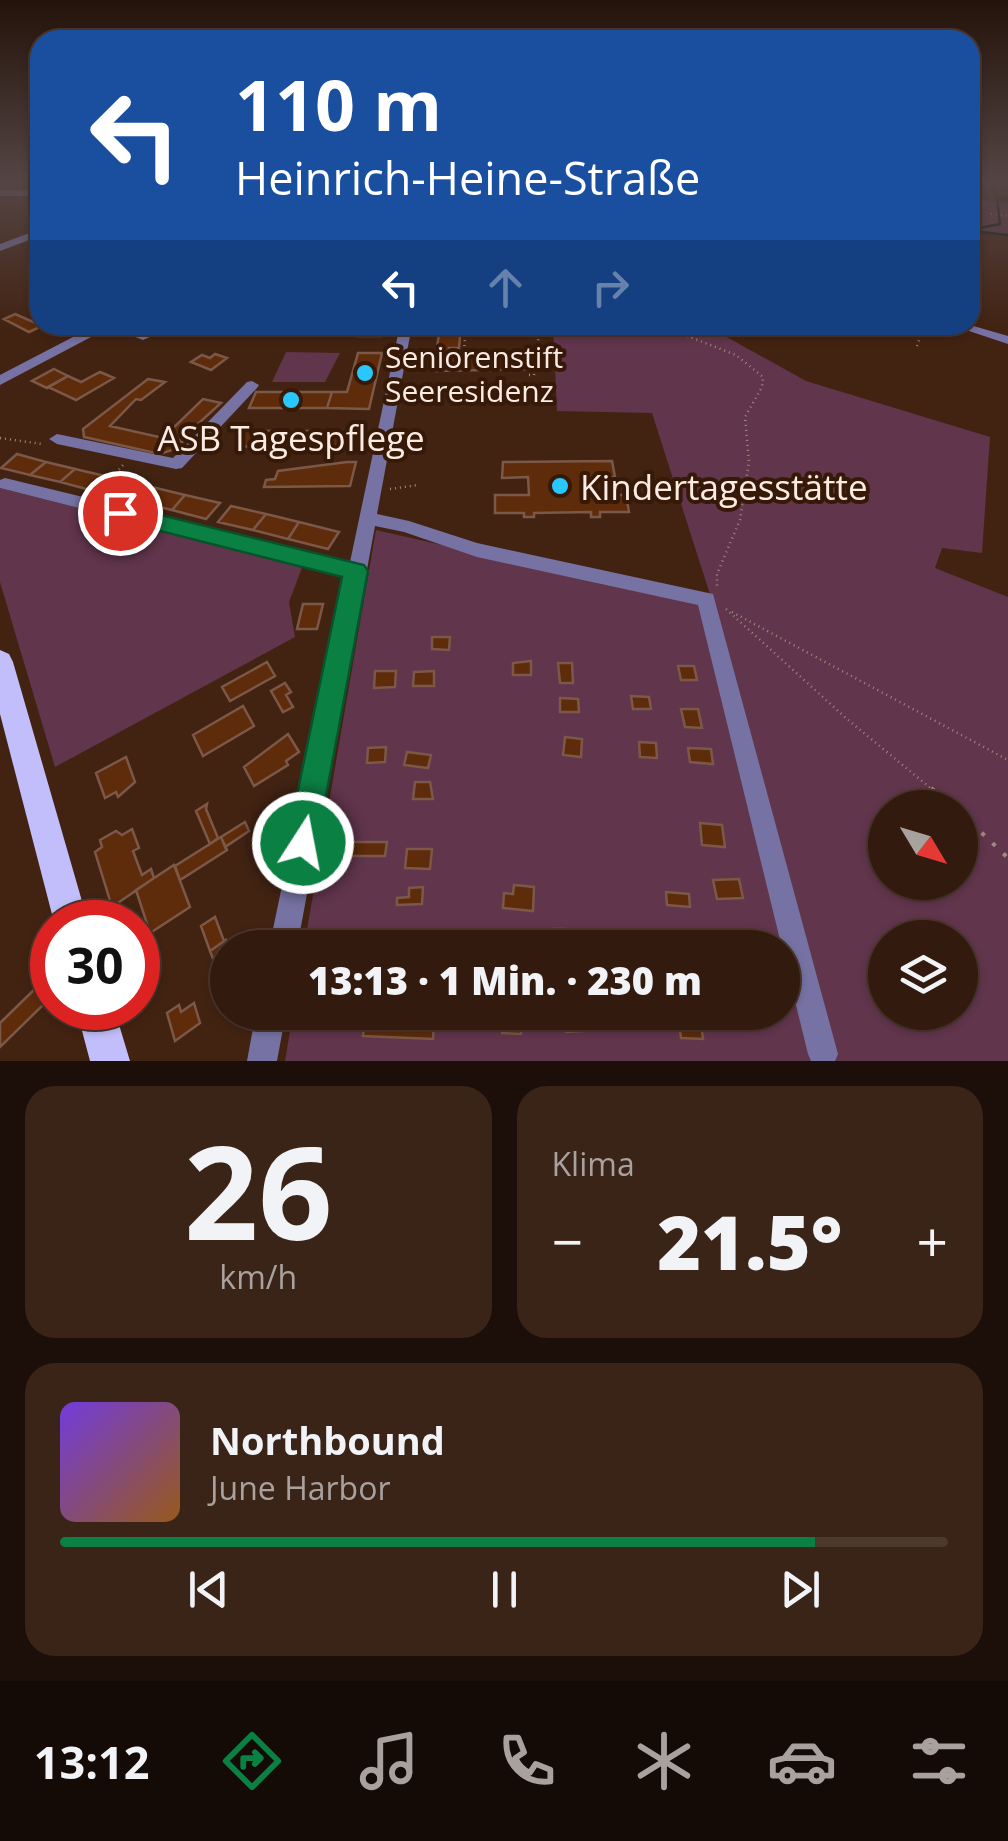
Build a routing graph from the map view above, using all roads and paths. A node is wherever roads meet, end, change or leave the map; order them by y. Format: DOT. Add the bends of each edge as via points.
graph roads {
  1 [pos="30,236"];
  2 [pos="0,248"];
  3 [pos="980,332"];
  4 [pos="86,335"];
  5 [pos="404,335"];
  6 [pos="465,335"];
  7 [pos="539,335"];
  8 [pos="685,335"];
  9 [pos="921,335"];
  10 [pos="1008,340"];
  11 [pos="917,346"];
  12 [pos="422,352"];
  13 [pos="442,352"];
  14 [pos="448,352"];
  15 [pos="464,352"];
  16 [pos="538,352"];
  17 [pos="529,375"];
  18 [pos="0,381"];
  19 [pos="252,384"];
  20 [pos="0,438"];
  21 [pos="57,439"];
  22 [pos="134,455"];
  23 [pos="5,484"];
  24 [pos="418,485"];
  25 [pos="383,490"];
  26 [pos="94,497"];
  27 [pos="367,519"];
  28 [pos="356,571"];
  29 [pos="716,604"];
  30 [pos="0,662"];
  31 [pos="1008,760"];
  32 [pos="933,790"];
  33 [pos="978,830"];
  34 [pos="1008,858"];
  35 [pos="65,900"];
  36 [pos="286,930"];
  37 [pos="101,1030"];
  38 [pos="268,1030"];
  39 [pos="823,1054"];
  40 [pos="110,1061"];
  41 [pos="262,1061"];
  1 -- 2 [label="street"];
  3 -- 10 [label="street"];
  4 -- 18 [label="street"];
  5 -- 27 [label="street"];
  6 -- 15 [label="path"];
  7 -- 16 [label="path"];
  8 -- 29 [label="path" via="736,355 763,376 746,418 749,462 740,520 718,574"];
  9 -- 11 [label="path"];
  12 -- 13 [label="path"];
  14 -- 15 [label="path"];
  15 -- 16 [label="path"];
  16 -- 17 [label="path"];
  19 -- 22 [label="street" via="176,464"];
  20 -- 21 [label="path" via="47,445"];
  21 -- 22 [label="street"];
  22 -- 26 [label="path"];
  23 -- 28 [label="street"];
  24 -- 25 [label="path"];
  27 -- 28 [label="street"];
  27 -- 29 [label="street"];
  28 -- 36 [label="street"];
  29 -- 31 [label="path"];
  29 -- 32 [label="path"];
  29 -- 39 [label="street"];
  30 -- 35 [label="main road"];
  33 -- 34 [label="path"];
  37 -- 40 [label="main road"];
  38 -- 41 [label="street"];
}
